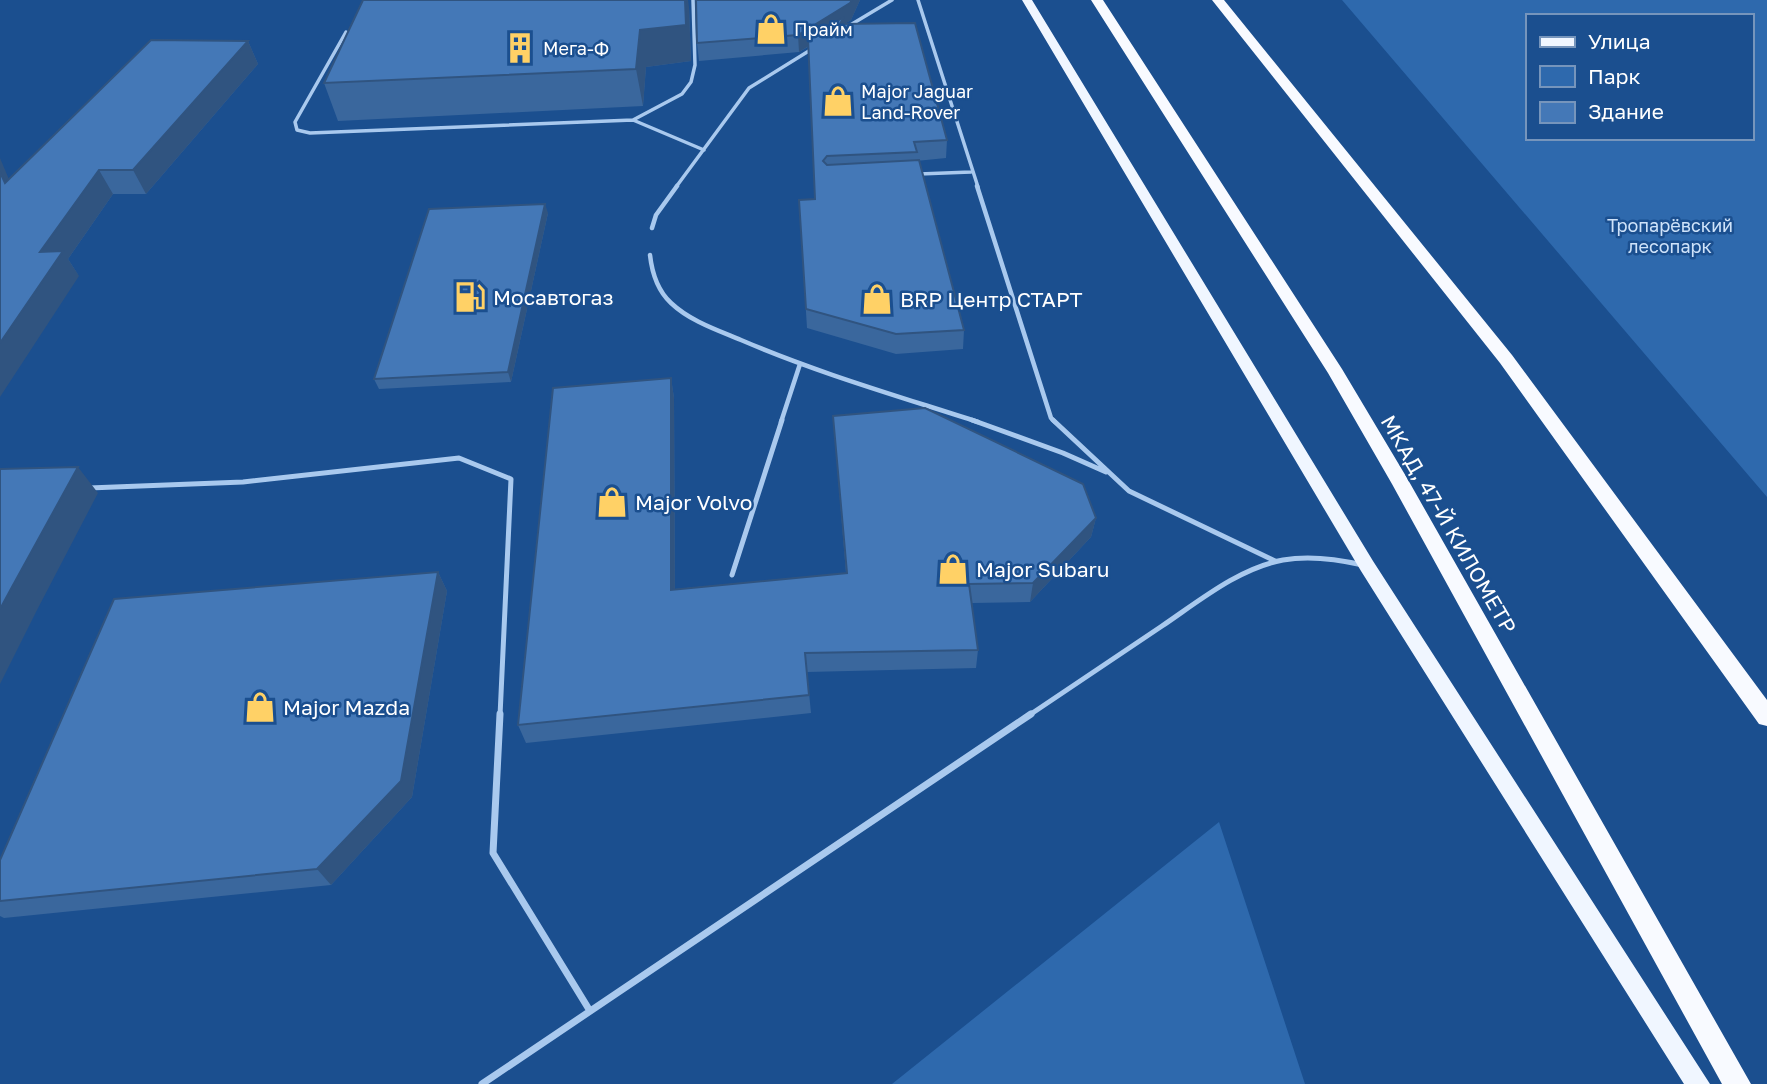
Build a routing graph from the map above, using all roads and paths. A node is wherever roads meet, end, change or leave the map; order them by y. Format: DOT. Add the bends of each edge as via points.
graph roads {
  1 [pos="693,0"];
  2 [pos="892,0"];
  3 [pos="918,0"];
  4 [pos="1027,0"];
  5 [pos="1097,0"];
  6 [pos="1218,0"];
  7 [pos="346,32"];
  8 [pos="837,34"];
  9 [pos="815,47"];
  10 [pos="633,120"];
  11 [pos="704,149"];
  12 [pos="971,172"];
  13 [pos="907,175"];
  14 [pos="652,228"];
  15 [pos="650,255"];
  16 [pos="800,364"];
  17 [pos="1111,475"];
  18 [pos="81,488"];
  19 [pos="1275,561"];
  20 [pos="1367,566"];
  21 [pos="732,575"];
  22 [pos="1767,717"];
  23 [pos="590,1011"];
  24 [pos="482,1084"];
  25 [pos="1698,1084"];
  26 [pos="1737,1084"];
  1 -- 10 [label="lane" via="695,65 691,82 682,94"];
  2 -- 8 [label="lane"];
  3 -- 12 [label="lane"];
  4 -- 20 [label="main road"];
  5 -- 26 [label="highway, МКАД, 47-Й КИЛОМЕТР" via="1336,373 1401,483"];
  6 -- 22 [label="highway" via="1506,359"];
  7 -- 10 [label="lane" via="295,122 297,130"];
  9 -- 11 [label="lane" via="748,88"];
  10 -- 11 [label="lane"];
  11 -- 14 [label="lane" via="656,215"];
  12 -- 13 [label="lane"];
  12 -- 17 [label="lane" via="1051,418"];
  15 -- 16 [label="lane" via="651,273 674,306"];
  16 -- 17 [label="lane" via="1057,448"];
  16 -- 21 [label="lane"];
  17 -- 19 [label="lane" via="1129,491"];
  18 -- 23 [label="lane" via="243,482 459,457 511,479 493,853"];
  19 -- 20 [label="lane" via="1312,559"];
  19 -- 23 [label="lane" via="1218,588"];
  20 -- 25 [label="main road"];
  23 -- 24 [label="lane"];
}
